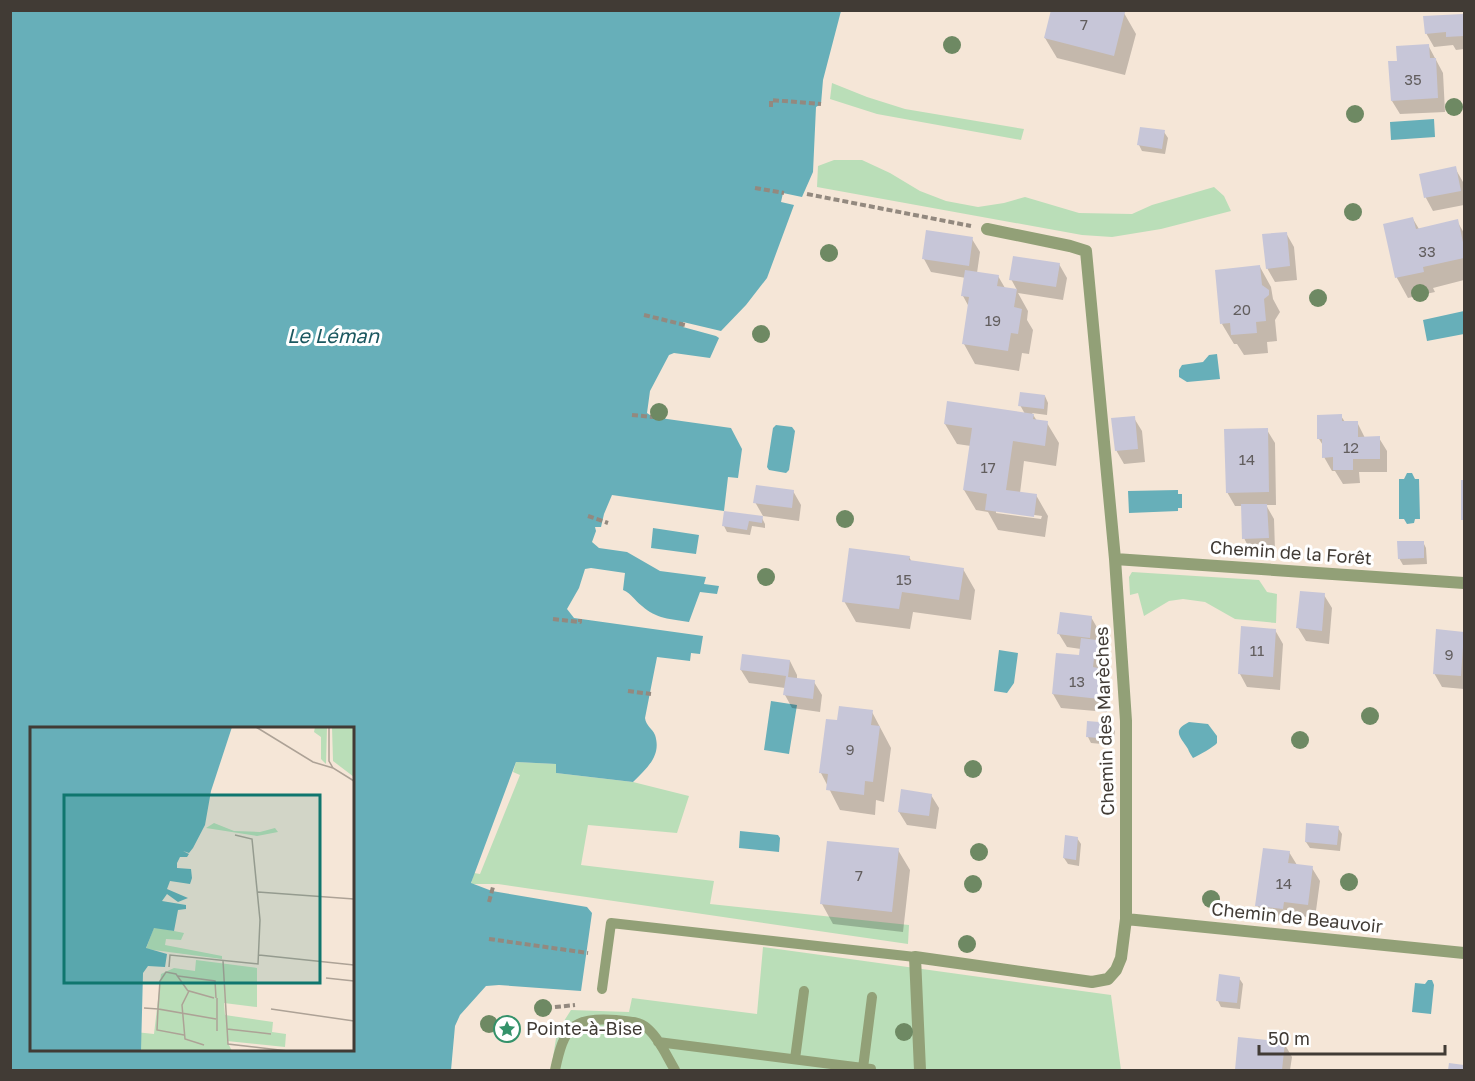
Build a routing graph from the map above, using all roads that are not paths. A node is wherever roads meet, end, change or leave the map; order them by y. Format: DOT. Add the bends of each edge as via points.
graph roads {
  1 [pos="987,229"];
  2 [pos="1115,559"];
  3 [pos="1464,583"];
  4 [pos="1126,919"];
  5 [pos="1464,953"];
  6 [pos="915,957"];
  7 [pos="602,988"];
  8 [pos="804,991"];
  9 [pos="872,997"];
  10 [pos="657,1042"];
  11 [pos="795,1059"];
  12 [pos="867,1069"];
  13 [pos="555,1071"];
  14 [pos="675,1071"];
  15 [pos="920,1071"];
  1 -- 2 [label="street, Chemin des Marèches" via="1086,251"];
  2 -- 3 [label="street, Chemin de la Forêt"];
  2 -- 4 [label="street, Chemin des Marèches" via="1126,721"];
  4 -- 5 [label="street, Chemin de Beauvoir"];
  4 -- 6 [label="street, Chemin des Marèches" via="1121,958 1108,979 1092,981"];
  6 -- 7 [label="lane" via="611,923"];
  6 -- 15 [label="street"];
  8 -- 11 [label="lane"];
  9 -- 12 [label="lane"];
  10 -- 11 [label="lane"];
  10 -- 13 [label="lane" via="639,1023 585,1020 566,1034"];
  10 -- 14 [label="lane"];
  11 -- 12 [label="lane"];
}
